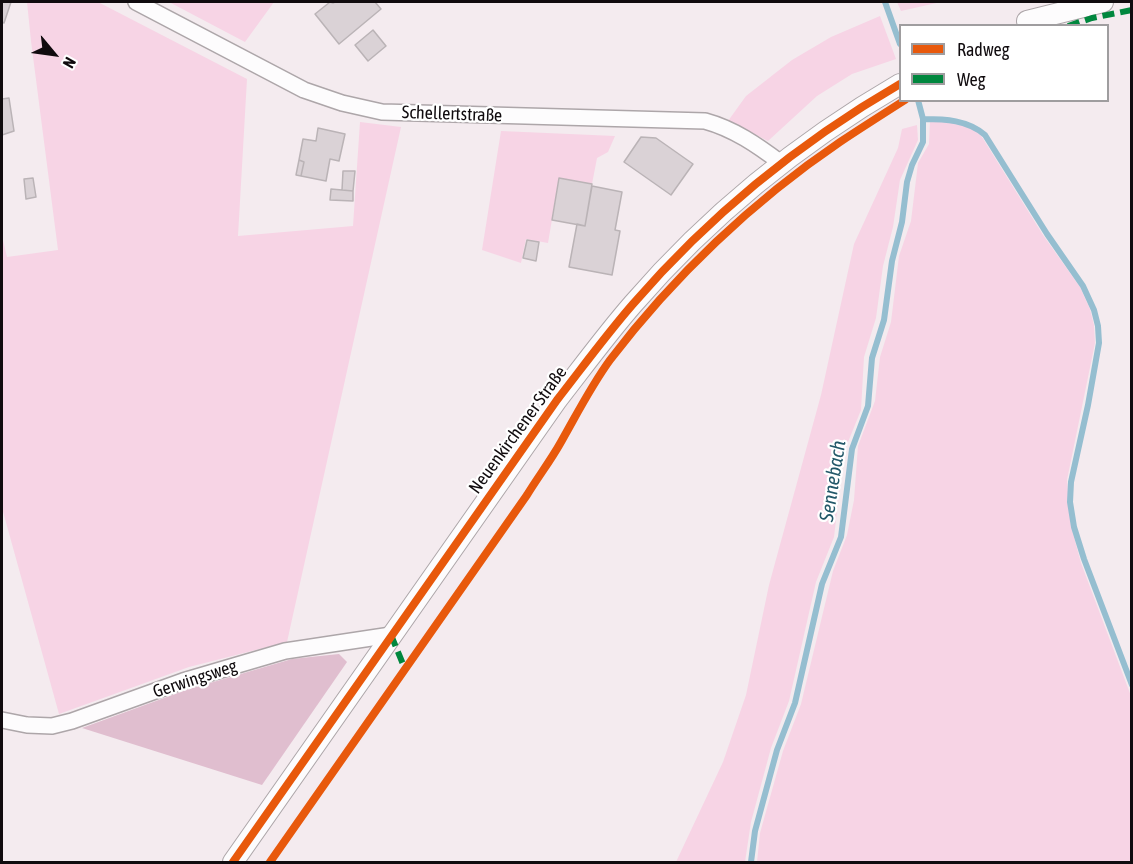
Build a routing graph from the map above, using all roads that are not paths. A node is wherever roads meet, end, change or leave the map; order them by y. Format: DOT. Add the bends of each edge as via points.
graph roads {
  1 [pos="136,2"];
  2 [pos="1070,2"];
  3 [pos="1103,2"];
  4 [pos="1022,23"];
  5 [pos="899,86"];
  6 [pos="781,163"];
  7 [pos="391,636"];
  8 [pos="2,720"];
  9 [pos="233,862"];
  1 -- 6 [label="street, Schellertstraße" via="304,90 342,103 382,112 705,121 724,126"];
  2 -- 4 [label="street"];
  3 -- 4 [label="street"];
  5 -- 6 [label="street, Neuenkirchener Straße"];
  6 -- 7 [label="street, Neuenkirchener Straße" via="671,262 598,346"];
  7 -- 8 [label="street, Gerwingsweg" via="285,651 52,726"];
  7 -- 9 [label="street, Neuenkirchener Straße"];
}
